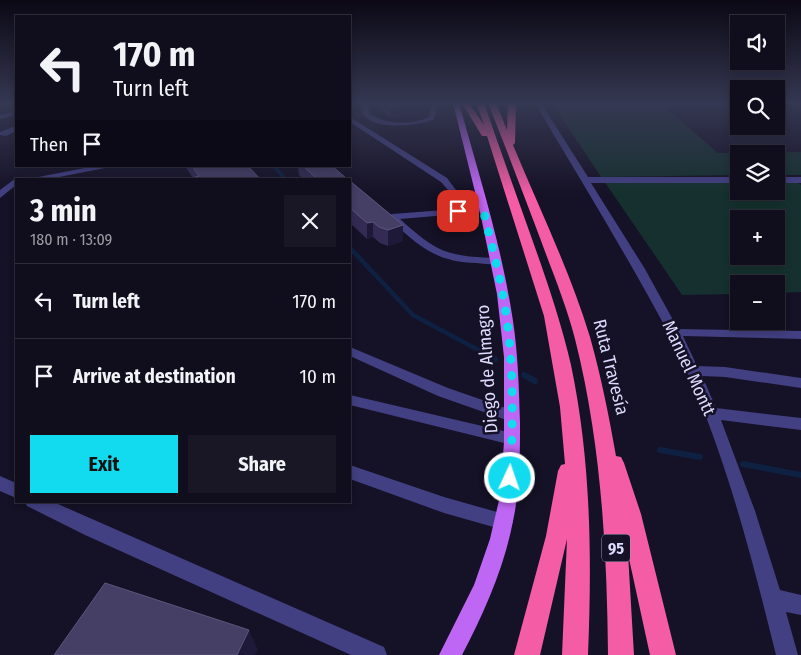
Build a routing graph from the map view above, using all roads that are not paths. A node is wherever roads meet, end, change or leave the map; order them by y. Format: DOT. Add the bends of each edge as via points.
graph roads {
  1 [pos="372,134"];
  2 [pos="464,134"];
  3 [pos="489,134"];
  4 [pos="495,134"];
  5 [pos="499,134"];
  6 [pos="506,134"];
  7 [pos="557,134"];
  8 [pos="503,150"];
  9 [pos="105,167"];
  10 [pos="38,178"];
  11 [pos="586,180"];
  12 [pos="730,180"];
  13 [pos="785,180"];
  14 [pos="801,180"];
  15 [pos="15,182"];
  16 [pos="0,195"];
  17 [pos="483,209"];
  18 [pos="448,212"];
  19 [pos="496,261"];
  20 [pos="674,333"];
  21 [pos="801,335"];
  22 [pos="351,351"];
  23 [pos="693,371"];
  24 [pos="801,383"];
  25 [pos="351,400"];
  26 [pos="710,413"];
  27 [pos="512,416"];
  28 [pos="801,424"];
  29 [pos="512,439"];
  30 [pos="572,442"];
  31 [pos="605,442"];
  32 [pos="351,472"];
  33 [pos="0,482"];
  34 [pos="15,490"];
  35 [pos="37,503"];
  36 [pos="504,522"];
  37 [pos="772,599"];
  38 [pos="801,605"];
  39 [pos="376,655"];
  40 [pos="450,655"];
  41 [pos="527,655"];
  42 [pos="575,655"];
  43 [pos="621,655"];
  44 [pos="663,655"];
  45 [pos="787,655"];
  1 -- 18 [label="street" via="444,180 452,190"];
  2 -- 17 [label="main road, Diego de Almagro"];
  3 -- 8 [label="highway"];
  4 -- 8 [label="highway, Ruta Travesía / 95"];
  5 -- 8 [label="highway, Ruta Travesía / 95"];
  6 -- 8 [label="highway"];
  7 -- 11 [label="street, Manuel Montt"];
  8 -- 30 [label="highway, Ruta Travesía / 95" via="554,326 568,397"];
  8 -- 31 [label="highway, Ruta Travesía / 95" via="574,311 592,375"];
  9 -- 10 [label="street"];
  11 -- 12 [label="street"];
  11 -- 20 [label="street, Manuel Montt"];
  13 -- 14 [label="street"];
  15 -- 16 [label="street"];
  17 -- 18 [label="street"];
  17 -- 19 [label="main road, Diego de Almagro"];
  18 -- 19 [label="street" via="389,215 439,253"];
  19 -- 27 [label="main road, Diego de Almagro" via="507,324"];
  20 -- 21 [label="street"];
  20 -- 23 [label="street, Manuel Montt"];
  22 -- 27 [label="street" via="443,392"];
  23 -- 24 [label="street" via="725,372"];
  23 -- 26 [label="street, Manuel Montt"];
  25 -- 29 [label="street"];
  26 -- 28 [label="street"];
  26 -- 37 [label="street, Manuel Montt" via="743,501"];
  27 -- 29 [label="main road, Diego de Almagro"];
  29 -- 36 [label="main road, Diego de Almagro"];
  30 -- 41 [label="highway" via="557,536"];
  30 -- 42 [label="highway, Ruta Travesía / 95" via="578,553"];
  31 -- 43 [label="highway, Ruta Travesía / 95" via="617,558"];
  31 -- 44 [label="highway" via="630,514"];
  32 -- 36 [label="street"];
  33 -- 34 [label="street"];
  35 -- 39 [label="street"];
  36 -- 40 [label="main road, Diego de Almagro" via="480,597"];
  37 -- 38 [label="street"];
  37 -- 45 [label="street, Manuel Montt"];
}
